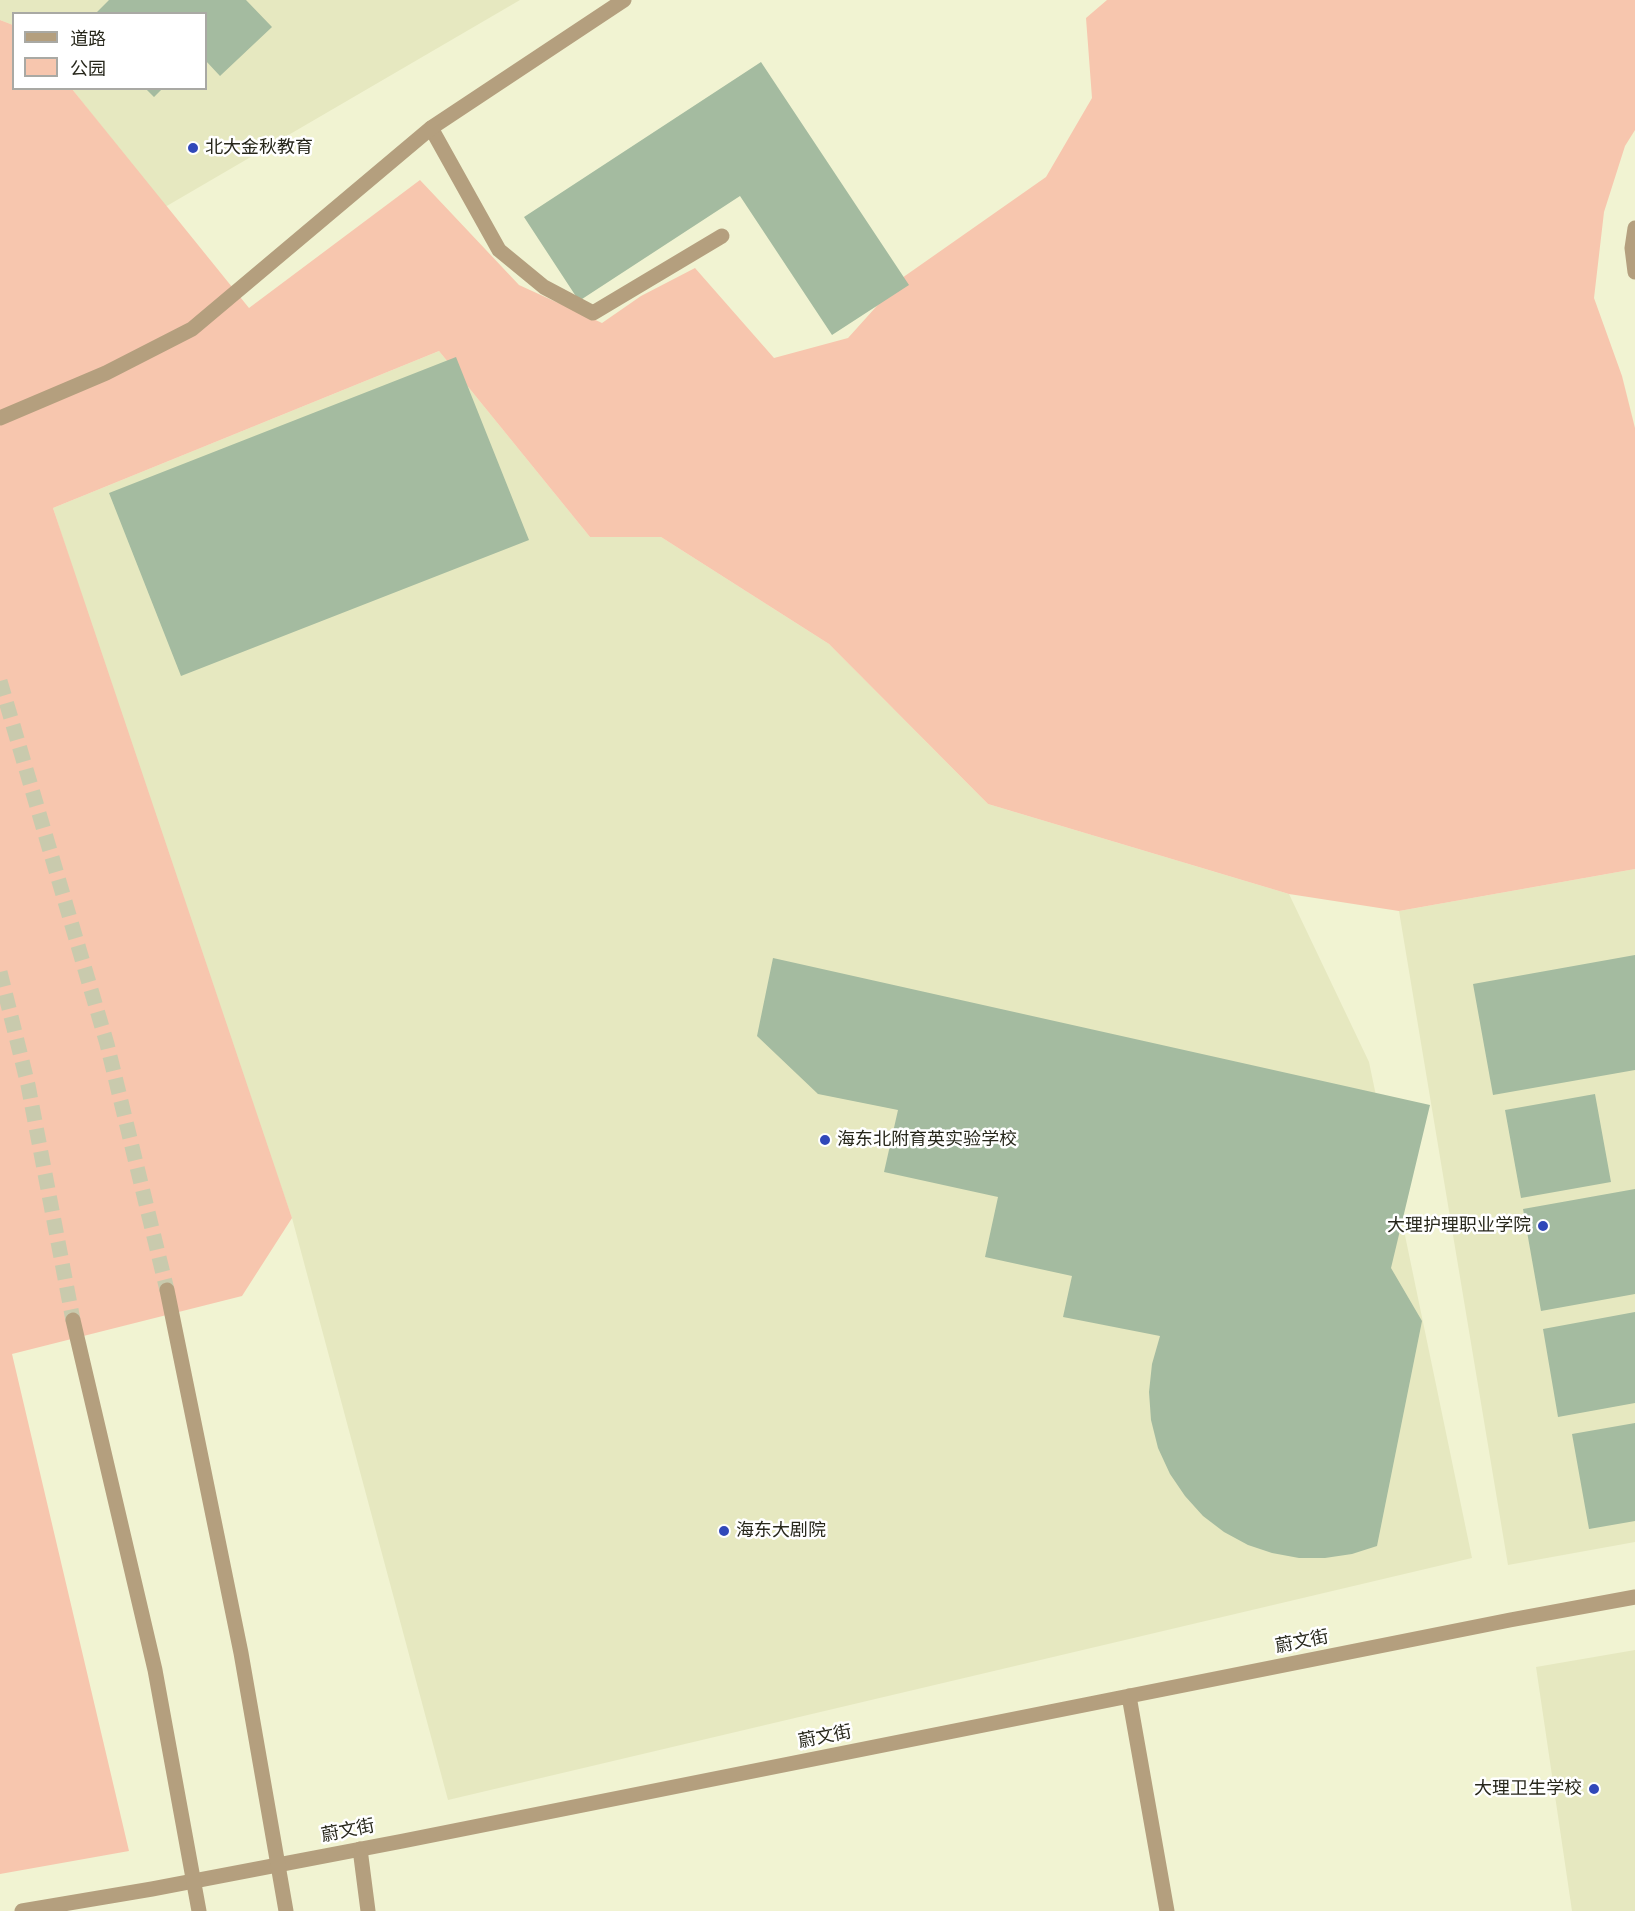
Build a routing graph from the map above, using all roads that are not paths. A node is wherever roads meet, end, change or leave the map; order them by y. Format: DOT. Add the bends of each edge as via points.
graph roads {
  1 [pos="624,0"];
  2 [pos="431,128"];
  3 [pos="1635,228"];
  4 [pos="722,236"];
  5 [pos="1635,272"];
  6 [pos="0,418"];
  7 [pos="167,1290"];
  8 [pos="73,1320"];
  9 [pos="1635,1597"];
  10 [pos="1129,1696"];
  11 [pos="360,1849"];
  12 [pos="22,1911"];
  13 [pos="199,1911"];
  14 [pos="286,1911"];
  15 [pos="368,1911"];
  16 [pos="1167,1911"];
  1 -- 2 [label="street"];
  2 -- 4 [label="street" via="499,250 544,287 593,313"];
  2 -- 6 [label="street" via="192,329 106,373"];
  3 -- 5 [label="street"];
  7 -- 14 [label="street" via="241,1653"];
  8 -- 13 [label="street" via="155,1670"];
  9 -- 10 [label="street, 蔚文街"];
  10 -- 11 [label="street, 蔚文街"];
  10 -- 16 [label="street"];
  11 -- 12 [label="street, 蔚文街"];
  11 -- 15 [label="street"];
}
